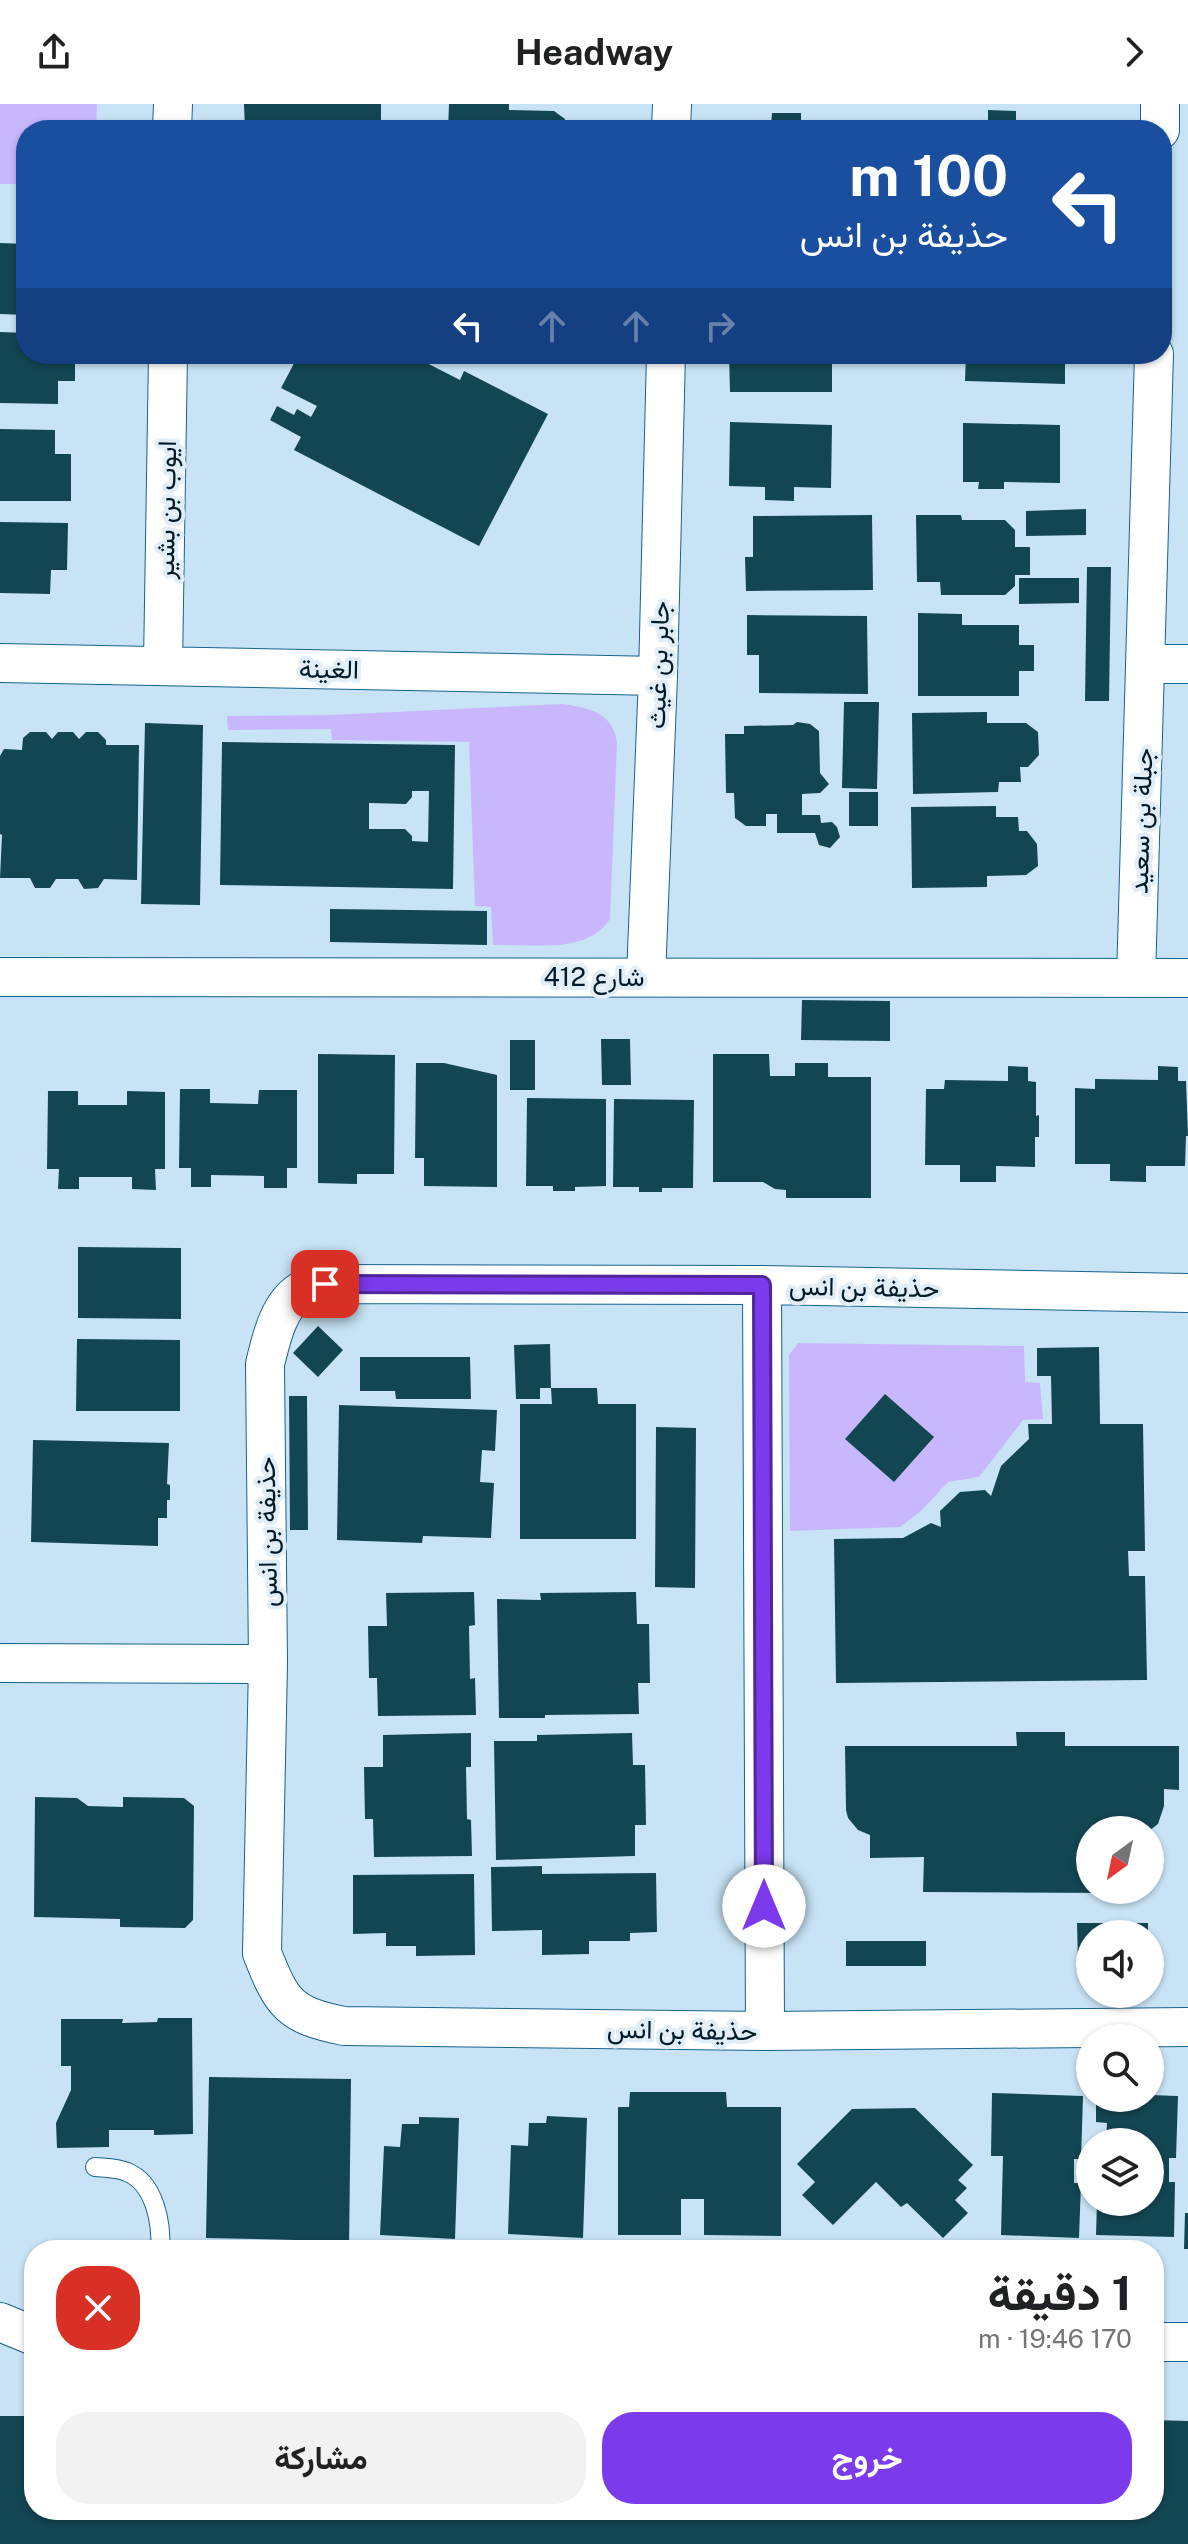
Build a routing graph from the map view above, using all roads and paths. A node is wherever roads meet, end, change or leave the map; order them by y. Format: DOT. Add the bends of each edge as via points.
graph roads {
  1 [pos="168,364"];
  2 [pos="666,364"];
  3 [pos="1154,364"];
  4 [pos="0,663"];
  5 [pos="1145,664"];
  6 [pos="1188,664"];
  7 [pos="163,665"];
  8 [pos="658,676"];
  9 [pos="0,977"];
  10 [pos="646,977"];
  11 [pos="1136,978"];
  12 [pos="1188,978"];
  13 [pos="762,1285"];
  14 [pos="1188,1293"];
  15 [pos="0,1663"];
  16 [pos="268,1664"];
  17 [pos="1188,2027"];
  18 [pos="765,2031"];
  19 [pos="95,2167"];
  20 [pos="161,2240"];
  21 [pos="0,2322"];
  22 [pos="24,2332"];
  23 [pos="1164,2342"];
  24 [pos="1188,2342"];
  1 -- 7 [label="street, ايوب بن بشير"];
  2 -- 8 [label="street, جابر بن غيث"];
  3 -- 5 [label="street, جبلة بن سعيد"];
  4 -- 7 [label="street, الغينة"];
  5 -- 6 [label="street"];
  5 -- 11 [label="street, جبلة بن سعيد"];
  7 -- 8 [label="street, الغينة"];
  8 -- 10 [label="street, جابر بن غيث"];
  9 -- 10 [label="street, شارع 412"];
  10 -- 11 [label="street, شارع 412"];
  11 -- 12 [label="street, شارع 412"];
  13 -- 14 [label="street, حذيفة بن انس"];
  13 -- 16 [label="street, حذيفة بن انس" via="325,1284 302,1290 289,1302 274,1332 265,1364"];
  13 -- 18 [label="street"];
  15 -- 16 [label="street"];
  16 -- 18 [label="street, حذيفة بن انس" via="262,1953 275,1986 297,2011 312,2020 344,2026"];
  17 -- 18 [label="street, حذيفة بن انس"];
  19 -- 20 [label="lane" via="128,2172 146,2188"];
  21 -- 22 [label="street"];
  23 -- 24 [label="street"];
}
